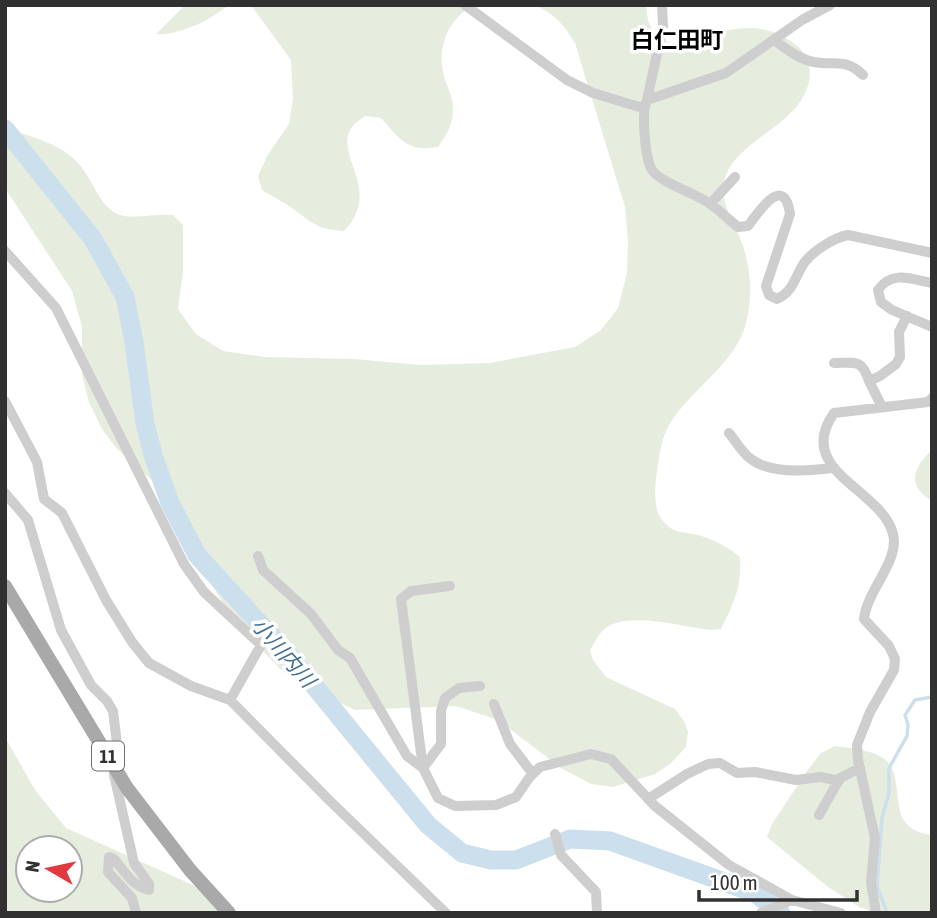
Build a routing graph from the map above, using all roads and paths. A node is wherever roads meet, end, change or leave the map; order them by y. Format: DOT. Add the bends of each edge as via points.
graph roads {
  1 [pos="465,5"];
  2 [pos="662,5"];
  3 [pos="830,5"];
  4 [pos="774,40"];
  5 [pos="863,75"];
  6 [pos="645,104"];
  7 [pos="735,177"];
  8 [pos="710,204"];
  9 [pos="5,251"];
  10 [pos="932,253"];
  11 [pos="932,283"];
  12 [pos="908,316"];
  13 [pos="932,327"];
  14 [pos="834,363"];
  15 [pos="869,381"];
  16 [pos="932,398"];
  17 [pos="5,401"];
  18 [pos="882,407"];
  19 [pos="729,433"];
  20 [pos="832,468"];
  21 [pos="5,493"];
  22 [pos="258,556"];
  23 [pos="5,586"];
  24 [pos="450,586"];
  25 [pos="480,686"];
  26 [pos="230,699"];
  27 [pos="494,704"];
  28 [pos="115,768"];
  29 [pos="423,768"];
  30 [pos="860,768"];
  31 [pos="533,774"];
  32 [pos="839,781"];
  33 [pos="648,799"];
  34 [pos="819,815"];
  35 [pos="555,834"];
  36 [pos="792,900"];
  37 [pos="136,913"];
  38 [pos="229,913"];
  39 [pos="446,913"];
  40 [pos="597,913"];
  41 [pos="761,913"];
  42 [pos="841,913"];
  43 [pos="876,913"];
  1 -- 6 [label="street" via="567,80 593,93"];
  2 -- 6 [label="street" via="663,26"];
  3 -- 4 [label="street"];
  4 -- 5 [label="street" via="812,62 843,63"];
  4 -- 6 [label="street" via="726,73"];
  6 -- 8 [label="street" via="644,136 652,169"];
  7 -- 8 [label="street"];
  8 -- 10 [label="street" via="738,227 748,226 767,199 776,196 789,204 790,214 766,286 776,299 791,289 806,260 836,238 848,236"];
  9 -- 26 [label="street" via="56,308 184,564 204,592 261,645"];
  11 -- 12 [label="street" via="896,276 878,290 881,302"];
  12 -- 13 [label="street"];
  12 -- 15 [label="street" via="899,332 896,364"];
  14 -- 15 [label="street" via="858,363"];
  15 -- 18 [label="street"];
  16 -- 18 [label="street"];
  17 -- 26 [label="street" via="37,462 44,499 62,513 132,642 149,663 191,686"];
  18 -- 20 [label="street" via="834,413 826,425 824,443"];
  19 -- 20 [label="street" via="751,459 771,466 800,472"];
  20 -- 30 [label="street" via="888,518 894,537 894,551 865,605 864,619 889,646 894,670 857,745"];
  21 -- 28 [label="street" via="28,520 61,630 91,685 113,711 118,752"];
  22 -- 29 [label="street" via="262,570 311,614 349,658 407,756"];
  23 -- 28 [label="main road, 11"];
  24 -- 29 [label="street" via="411,591 401,599"];
  25 -- 29 [label="street" via="459,688 445,698 441,744"];
  26 -- 39 [label="street"];
  27 -- 31 [label="street" via="510,744"];
  28 -- 37 [label="street" via="134,863 149,890 109,857 108,872 131,898"];
  28 -- 38 [label="main road, 11" via="190,870"];
  29 -- 31 [label="street" via="438,798 455,806 496,805 516,797"];
  30 -- 32 [label="street"];
  30 -- 43 [label="street" via="875,838 871,882"];
  31 -- 33 [label="street" via="540,767 591,754 611,759"];
  32 -- 33 [label="street" via="737,773 720,763 708,764"];
  32 -- 34 [label="street"];
  33 -- 36 [label="street" via="729,865"];
  35 -- 40 [label="street" via="561,855 596,892"];
  36 -- 41 [label="street"];
  36 -- 42 [label="street"];
}
